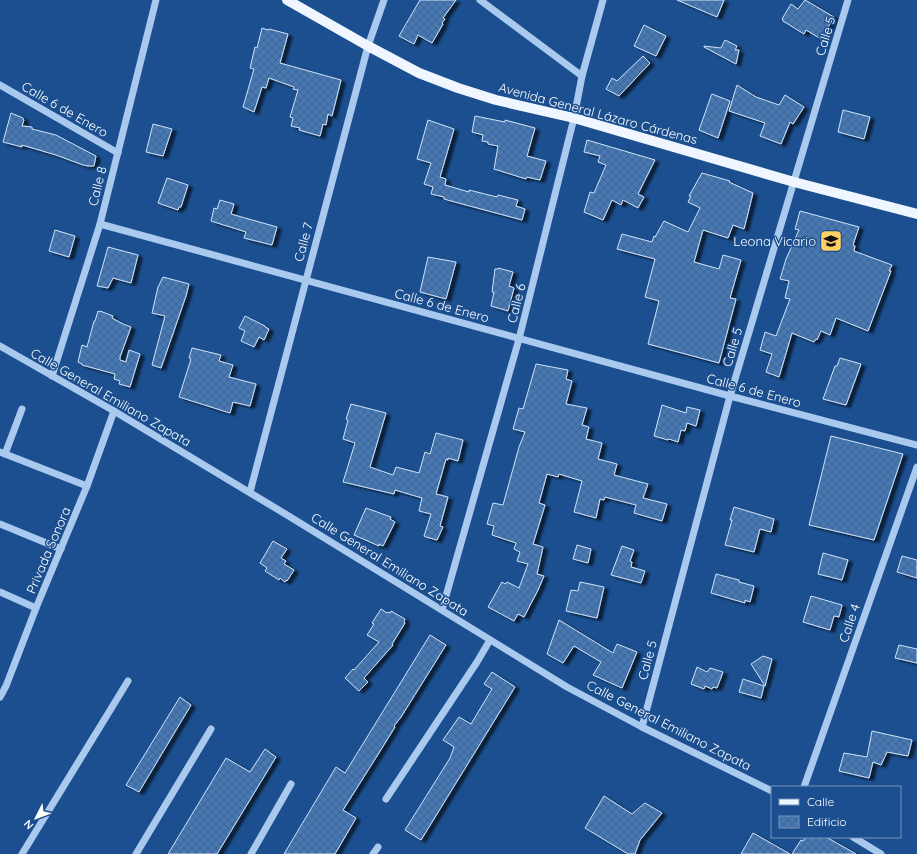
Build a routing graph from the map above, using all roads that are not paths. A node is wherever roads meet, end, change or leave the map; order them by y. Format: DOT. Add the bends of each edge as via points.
graph roads {
  1 [pos="156,0"];
  2 [pos="287,0"];
  3 [pos="384,0"];
  4 [pos="480,0"];
  5 [pos="603,0"];
  6 [pos="848,0"];
  7 [pos="368,46"];
  8 [pos="582,76"];
  9 [pos="0,85"];
  10 [pos="574,118"];
  11 [pos="118,153"];
  12 [pos="794,182"];
  13 [pos="917,214"];
  14 [pos="100,224"];
  15 [pos="305,281"];
  16 [pos="519,339"];
  17 [pos="0,346"];
  18 [pos="52,376"];
  19 [pos="730,396"];
  20 [pos="22,409"];
  21 [pos="114,411"];
  22 [pos="917,445"];
  23 [pos="2,453"];
  24 [pos="917,467"];
  25 [pos="87,486"];
  26 [pos="250,492"];
  27 [pos="0,524"];
  28 [pos="61,549"];
  29 [pos="0,592"];
  30 [pos="36,608"];
  31 [pos="442,610"];
  32 [pos="490,640"];
  33 [pos="128,682"];
  34 [pos="0,697"];
  35 [pos="642,726"];
  36 [pos="211,728"];
  37 [pos="291,784"];
  38 [pos="804,786"];
  39 [pos="771,790"];
  40 [pos="386,799"];
  41 [pos="855,838"];
  42 [pos="378,847"];
  43 [pos="22,854"];
  44 [pos="136,854"];
  45 [pos="251,854"];
  46 [pos="373,854"];
  47 [pos="881,854"];
  1 -- 11 [label="street, Calle 8"];
  2 -- 7 [label="main road, Avenida General Lázaro Cárdenas"];
  3 -- 7 [label="street, Calle 7"];
  4 -- 8 [label="street"];
  5 -- 8 [label="street, Calle 6"];
  6 -- 12 [label="street, Calle 5"];
  7 -- 10 [label="main road, Avenida General Lázaro Cárdenas" via="419,73 458,88 496,100"];
  7 -- 15 [label="street, Calle 7"];
  8 -- 10 [label="street, Calle 6"];
  9 -- 11 [label="street, Calle 6 de Enero"];
  10 -- 12 [label="main road, Avenida General Lázaro Cárdenas"];
  10 -- 16 [label="street, Calle 6"];
  11 -- 14 [label="street, Calle 8"];
  12 -- 13 [label="main road, Avenida General Lázaro Cárdenas"];
  12 -- 19 [label="street, Calle 5"];
  14 -- 15 [label="street, Calle 6 de Enero"];
  14 -- 18 [label="street, Calle 8"];
  15 -- 16 [label="street, Calle 6 de Enero"];
  15 -- 26 [label="street, Calle 7"];
  16 -- 19 [label="street, Calle 6 de Enero"];
  16 -- 31 [label="street, Calle 6"];
  17 -- 18 [label="street, Calle General Emiliano Zapata"];
  18 -- 21 [label="street, Calle General Emiliano Zapata"];
  19 -- 22 [label="street, Calle 6 de Enero"];
  19 -- 35 [label="street, Calle 5"];
  20 -- 23 [label="street"];
  21 -- 25 [label="street, Privada Sonora"];
  21 -- 26 [label="street, Calle General Emiliano Zapata"];
  23 -- 25 [label="street"];
  24 -- 38 [label="street, Calle 4"];
  25 -- 28 [label="street, Privada Sonora"];
  26 -- 31 [label="street, Calle General Emiliano Zapata"];
  27 -- 28 [label="street"];
  28 -- 30 [label="street, Privada Sonora"];
  29 -- 30 [label="street"];
  30 -- 34 [label="street, Privada Sonora"];
  31 -- 32 [label="street, Calle General Emiliano Zapata"];
  32 -- 35 [label="street, Calle General Emiliano Zapata" via="567,687"];
  32 -- 40 [label="street"];
  33 -- 43 [label="street"];
  35 -- 39 [label="street, Calle General Emiliano Zapata"];
  36 -- 44 [label="street"];
  37 -- 45 [label="street"];
  41 -- 47 [label="street"];
  42 -- 46 [label="street"];
}
